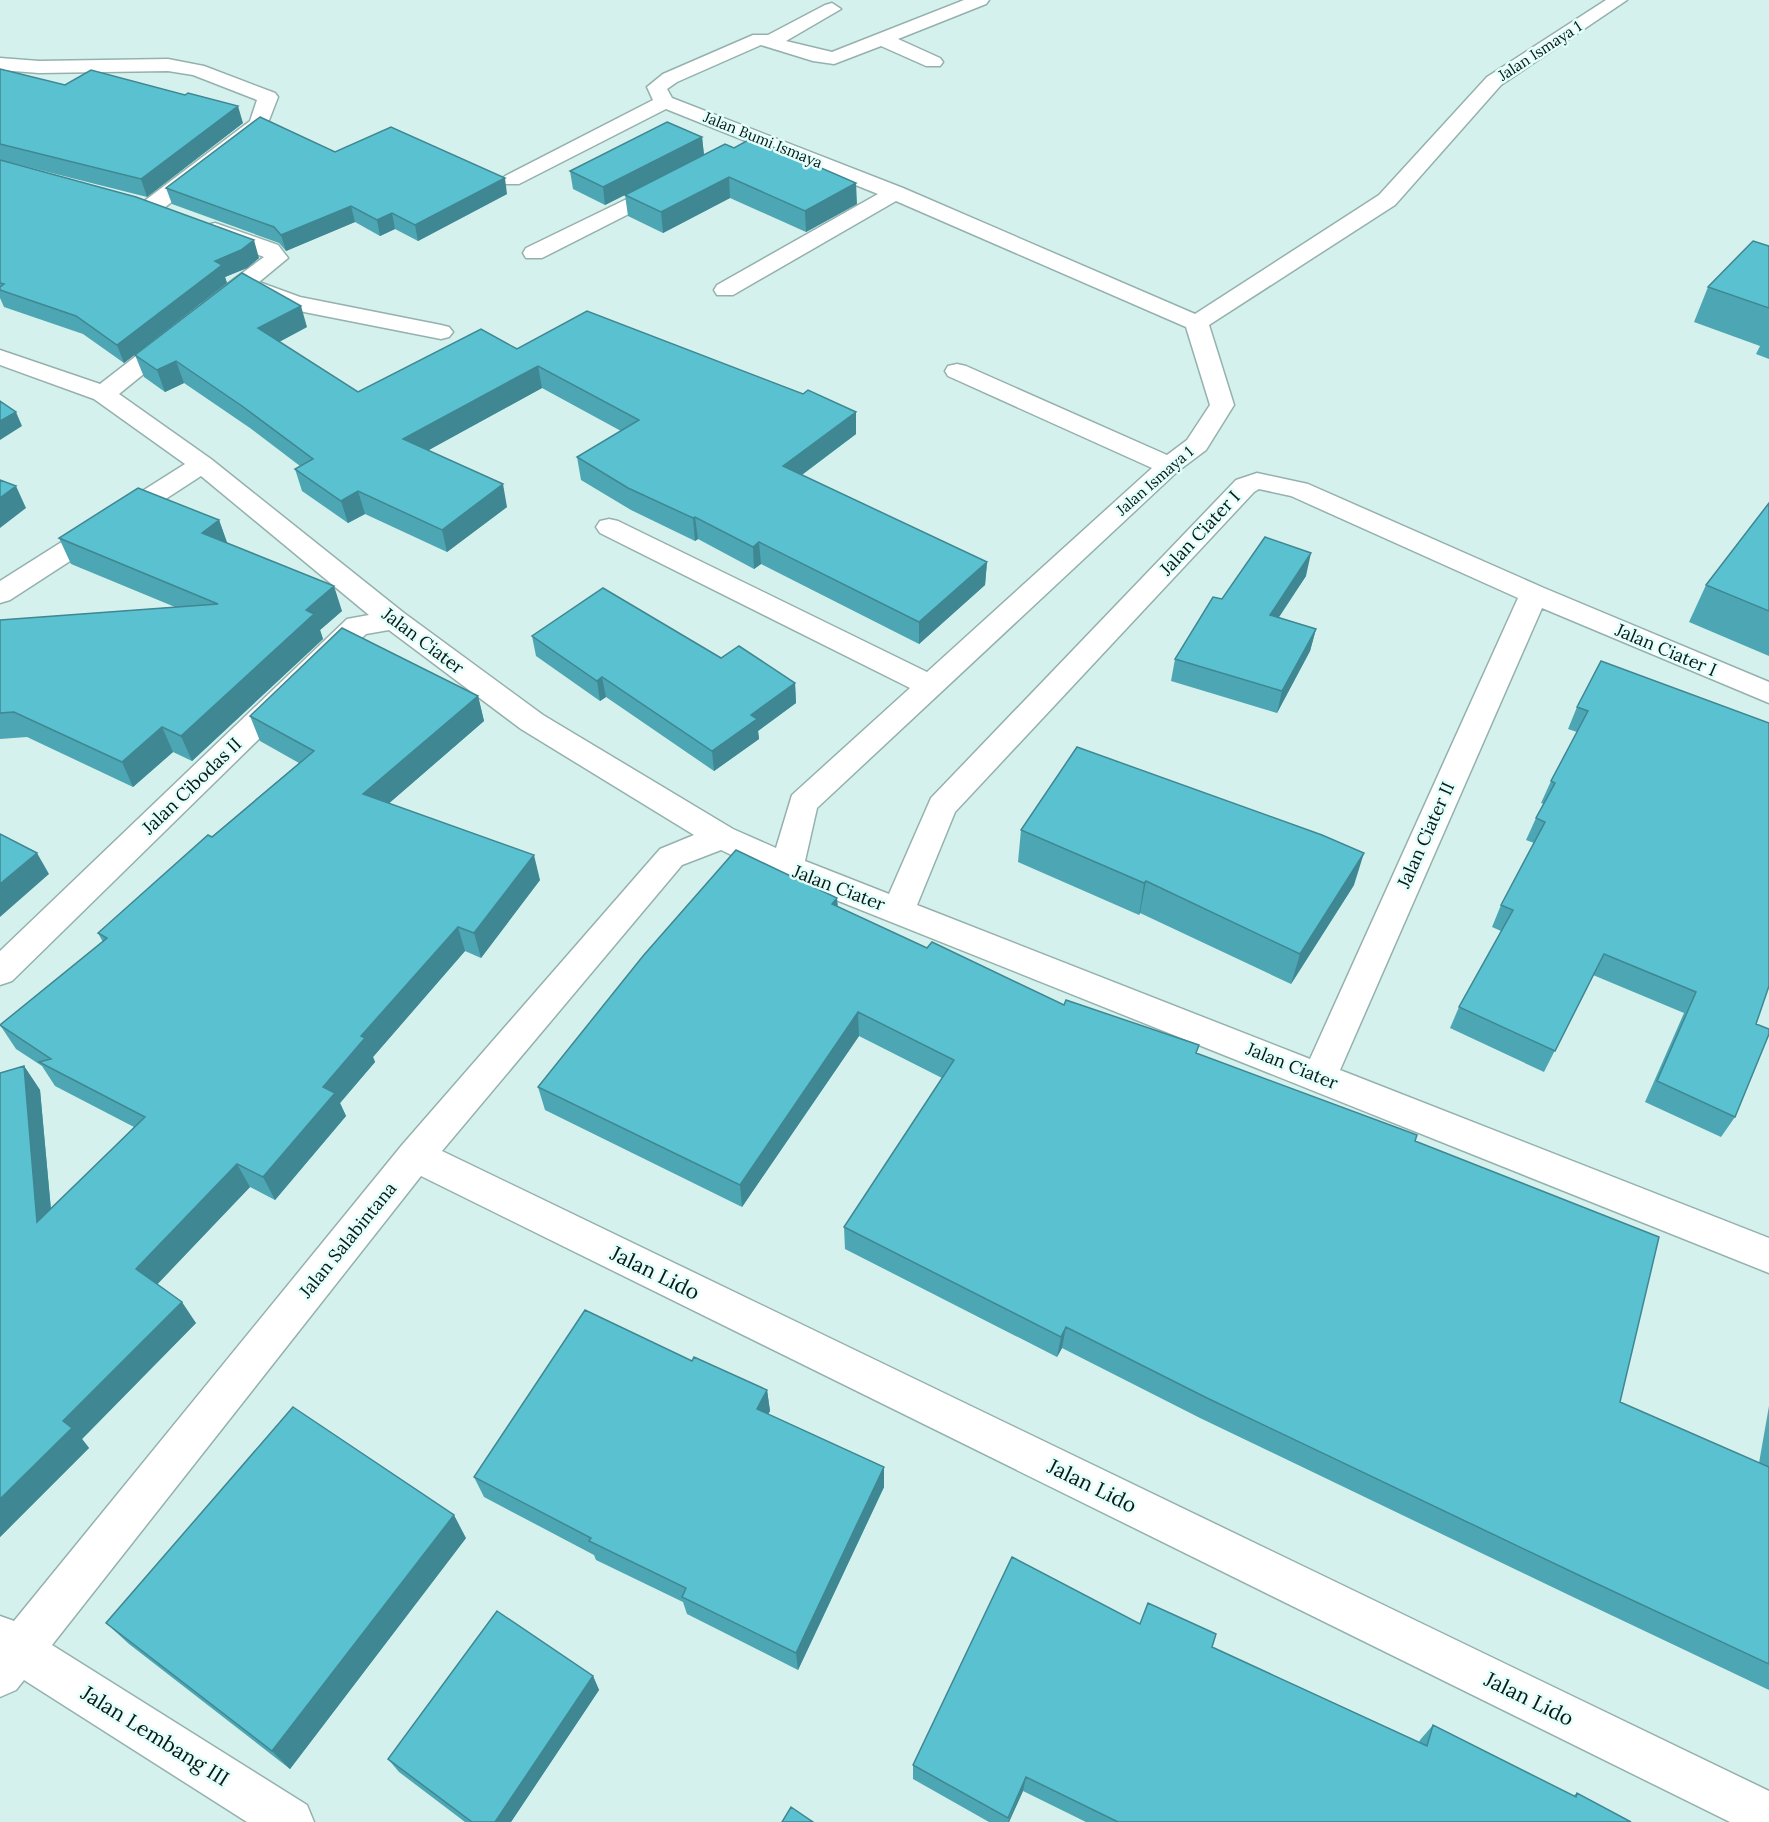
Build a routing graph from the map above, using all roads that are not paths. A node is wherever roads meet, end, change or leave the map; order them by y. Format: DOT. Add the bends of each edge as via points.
graph roads {
  1 [pos="980,0"];
  2 [pos="1618,0"];
  3 [pos="832,9"];
  4 [pos="882,39"];
  5 [pos="771,40"];
  6 [pos="933,62"];
  7 [pos="0,64"];
  8 [pos="665,102"];
  9 [pos="758,138"];
  10 [pos="730,153"];
  11 [pos="689,174"];
  12 [pos="512,180"];
  13 [pos="895,193"];
  14 [pos="129,201"];
  15 [pos="151,207"];
  16 [pos="172,215"];
  17 [pos="194,223"];
  18 [pos="534,253"];
  19 [pos="243,282"];
  20 [pos="724,290"];
  21 [pos="1197,323"];
  22 [pos="441,332"];
  23 [pos="0,357"];
  24 [pos="957,371"];
  25 [pos="103,394"];
  26 [pos="202,464"];
  27 [pos="1169,466"];
  28 [pos="609,527"];
  29 [pos="0,594"];
  30 [pos="1534,594"];
  31 [pos="394,620"];
  32 [pos="930,686"];
  33 [pos="1769,693"];
  34 [pos="722,837"];
  35 [pos="786,867"];
  36 [pos="898,911"];
  37 [pos="0,972"];
  38 [pos="1319,1077"];
  39 [pos="415,1156"];
  40 [pos="1769,1256"];
  41 [pos="7,1654"];
  42 [pos="1769,1816"];
  43 [pos="290,1822"];
  1 -- 4 [label="street"];
  2 -- 21 [label="street, Jalan Ismaya 1" via="1494,81 1387,200"];
  3 -- 5 [label="street"];
  4 -- 5 [label="street" via="834,58"];
  4 -- 6 [label="street"];
  5 -- 8 [label="street" via="744,45 670,78 657,87 657,94"];
  7 -- 15 [label="street" via="39,68 168,65 197,70 268,98 259,123"];
  8 -- 9 [label="street, Jalan Bumi Ismaya"];
  8 -- 12 [label="street"];
  9 -- 10 [label="street"];
  9 -- 13 [label="street, Jalan Bumi Ismaya"];
  11 -- 18 [label="street"];
  13 -- 20 [label="street"];
  13 -- 21 [label="street, Jalan Bumi Ismaya"];
  14 -- 15 [label="street"];
  15 -- 16 [label="street"];
  17 -- 19 [label="street" via="274,254 277,258"];
  19 -- 22 [label="street" via="294,303"];
  19 -- 25 [label="street"];
  21 -- 27 [label="street, Jalan Ismaya 1" via="1222,405 1197,445"];
  23 -- 25 [label="street, Jalan Ciater"];
  24 -- 27 [label="street"];
  25 -- 26 [label="street, Jalan Ciater"];
  26 -- 29 [label="street"];
  26 -- 31 [label="street, Jalan Ciater"];
  27 -- 32 [label="street, Jalan Ismaya 1"];
  28 -- 32 [label="street"];
  30 -- 33 [label="street, Jalan Ciater I"];
  30 -- 36 [label="street, Jalan Ciater I" via="1299,490 1257,481 1245,486 942,806"];
  30 -- 38 [label="street, Jalan Ciater II"];
  31 -- 34 [label="street, Jalan Ciater" via="532,722"];
  31 -- 37 [label="street, Jalan Cibodas II" via="357,626"];
  32 -- 35 [label="street, Jalan Ismaya 1" via="802,803"];
  34 -- 35 [label="street, Jalan Ciater"];
  34 -- 39 [label="street, Jalan Salabintana" via="671,857"];
  35 -- 36 [label="street, Jalan Ciater"];
  36 -- 38 [label="street, Jalan Ciater"];
  38 -- 40 [label="street, Jalan Ciater"];
  39 -- 41 [label="street, Jalan Salabintana"];
  39 -- 42 [label="street, Jalan Lido"];
  41 -- 43 [label="street, Jalan Lembang III"];
}
